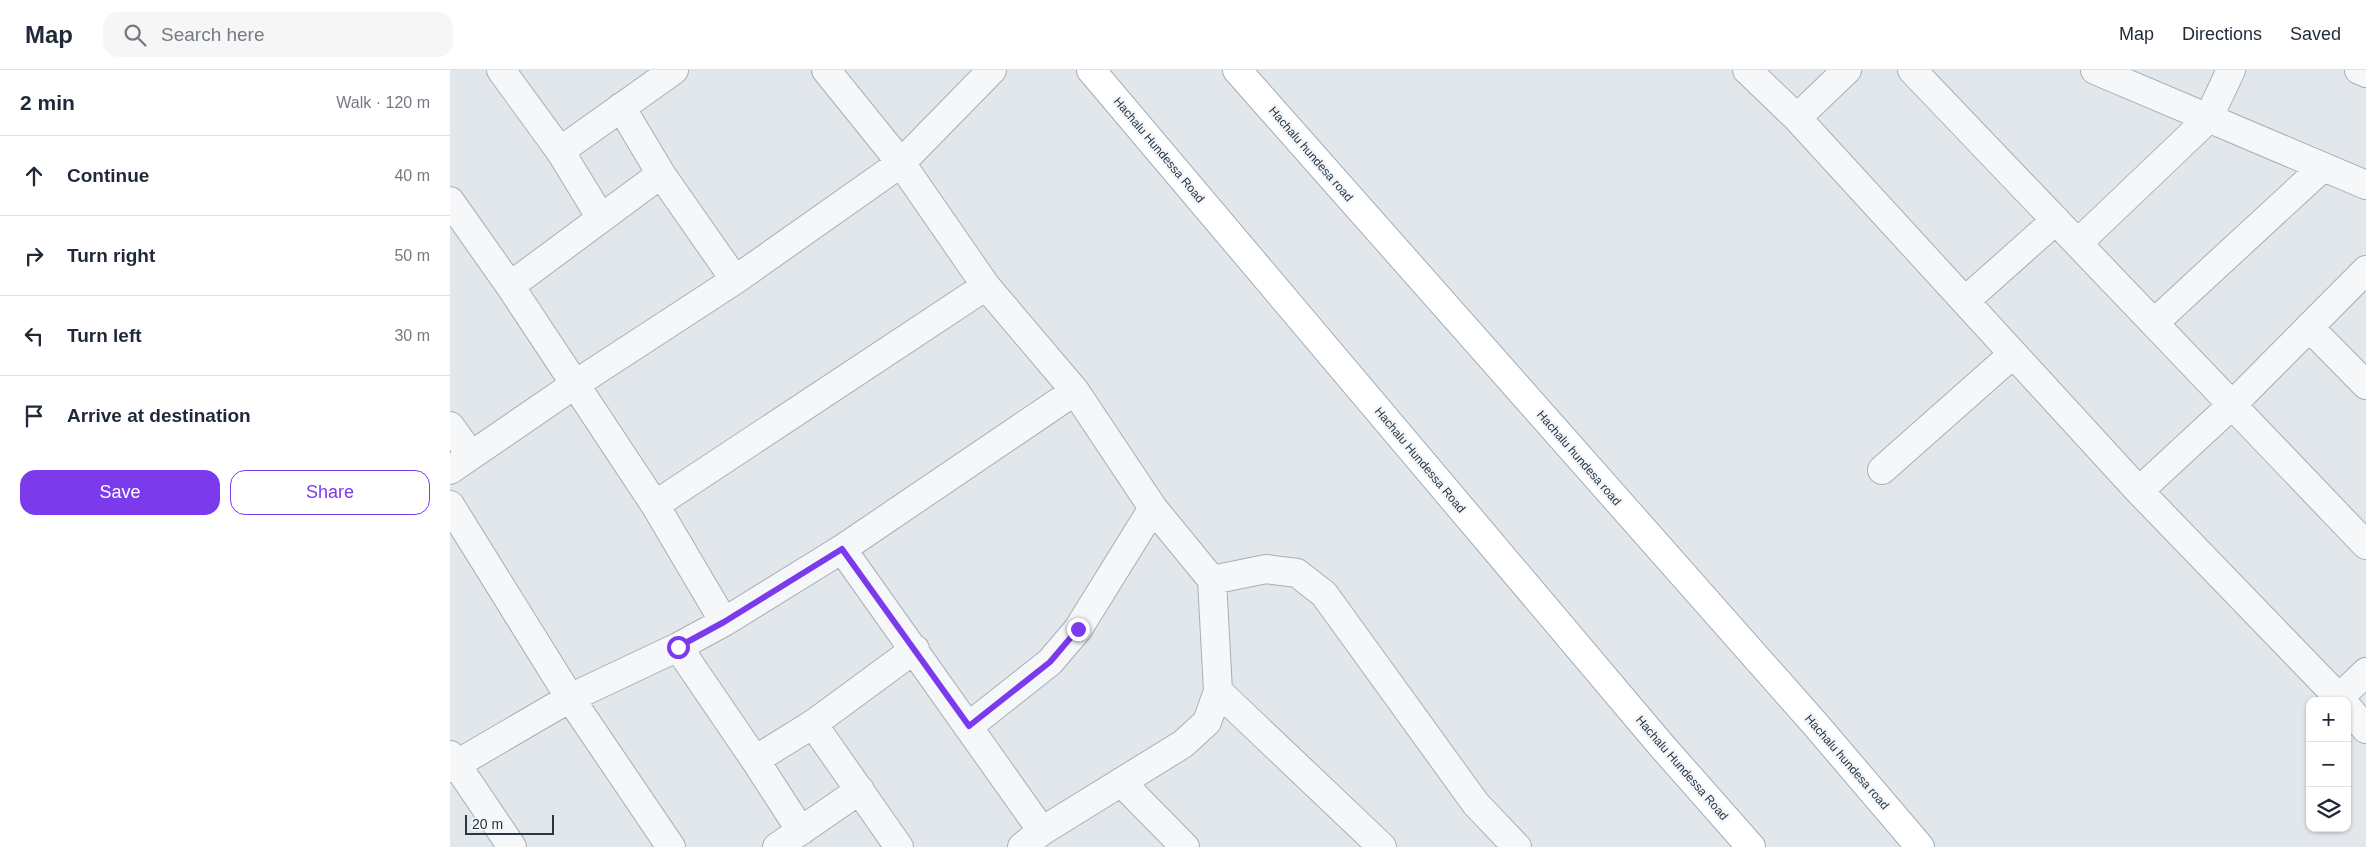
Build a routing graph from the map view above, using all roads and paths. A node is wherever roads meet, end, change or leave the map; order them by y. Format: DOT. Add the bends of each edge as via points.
graph roads {
  1 [pos="501,70"];
  2 [pos="674,70"];
  3 [pos="826,70"];
  4 [pos="992,70"];
  5 [pos="1091,70"];
  6 [pos="1747,70"];
  7 [pos="1847,70"];
  8 [pos="1912,70"];
  9 [pos="2095,70"];
  10 [pos="2231,70"];
  11 [pos="2359,70"];
  12 [pos="1239,71"];
  13 [pos="2366,73"];
  14 [pos="621,108"];
  15 [pos="1797,118"];
  16 [pos="2208,119"];
  17 [pos="560,151"];
  18 [pos="902,162"];
  19 [pos="2324,167"];
  20 [pos="661,174"];
  21 [pos="2366,185"];
  22 [pos="450,201"];
  23 [pos="601,218"];
  24 [pos="2056,220"];
  25 [pos="2078,243"];
  26 [pos="2366,270"];
  27 [pos="735,280"];
  28 [pos="510,286"];
  29 [pos="986,286"];
  30 [pos="1965,301"];
  31 [pos="2154,323"];
  32 [pos="2309,328"];
  33 [pos="2013,354"];
  34 [pos="574,385"];
  35 [pos="2366,386"];
  36 [pos="1076,391"];
  37 [pos="2232,404"];
  38 [pos="450,426"];
  39 [pos="461,463"];
  40 [pos="1882,470"];
  41 [pos="2139,491"];
  42 [pos="450,505"];
  43 [pos="655,505"];
  44 [pos="1153,508"];
  45 [pos="2366,544"];
  46 [pos="842,549"];
  47 [pos="1212,580"];
  48 [pos="724,622"];
  49 [pos="678,647"];
  50 [pos="915,649"];
  51 [pos="2366,672"];
  52 [pos="1218,691"];
  53 [pos="2338,697"];
  54 [pos="2347,697"];
  55 [pos="570,698"];
  56 [pos="2351,711"];
  57 [pos="813,724"];
  58 [pos="969,726"];
  59 [pos="2366,729"];
  60 [pos="756,760"];
  61 [pos="452,762"];
  62 [pos="1121,782"];
  63 [pos="860,790"];
  64 [pos="801,831"];
  65 [pos="1032,839"];
  66 [pos="512,847"];
  67 [pos="671,847"];
  68 [pos="777,847"];
  69 [pos="899,847"];
  70 [pos="1185,847"];
  71 [pos="1382,847"];
  72 [pos="1517,847"];
  73 [pos="1752,847"];
  74 [pos="1920,847"];
  1 -- 17 [label="street"];
  2 -- 14 [label="street"];
  3 -- 18 [label="street"];
  4 -- 18 [label="street"];
  5 -- 73 [label="main road, Hachalu Hundessa Road" via="1660,745"];
  6 -- 15 [label="street"];
  7 -- 15 [label="street"];
  8 -- 24 [label="street"];
  9 -- 16 [label="street"];
  10 -- 16 [label="street"];
  11 -- 13 [label="street"];
  12 -- 74 [label="main road, Hachalu hundesa road"];
  14 -- 17 [label="street"];
  14 -- 20 [label="street"];
  15 -- 30 [label="street"];
  16 -- 19 [label="street"];
  16 -- 25 [label="street"];
  17 -- 23 [label="street"];
  18 -- 27 [label="street"];
  18 -- 29 [label="street"];
  19 -- 21 [label="street"];
  19 -- 31 [label="street"];
  20 -- 23 [label="street"];
  20 -- 27 [label="street"];
  22 -- 28 [label="street"];
  23 -- 28 [label="street"];
  24 -- 25 [label="street"];
  24 -- 30 [label="street"];
  25 -- 31 [label="street"];
  26 -- 32 [label="street"];
  27 -- 34 [label="street"];
  28 -- 34 [label="street"];
  29 -- 36 [label="street"];
  29 -- 43 [label="street"];
  30 -- 33 [label="street"];
  31 -- 37 [label="street"];
  32 -- 35 [label="street"];
  32 -- 37 [label="street"];
  33 -- 40 [label="street"];
  33 -- 41 [label="street"];
  34 -- 39 [label="street"];
  34 -- 43 [label="street"];
  36 -- 44 [label="street"];
  36 -- 46 [label="street"];
  37 -- 41 [label="street"];
  37 -- 45 [label="street"];
  38 -- 39 [label="street"];
  41 -- 53 [label="street"];
  42 -- 55 [label="street"];
  43 -- 48 [label="street"];
  44 -- 47 [label="street"];
  44 -- 58 [label="street" via="1078,629 1050,662"];
  46 -- 48 [label="street"];
  46 -- 50 [label="street"];
  47 -- 52 [label="street"];
  47 -- 72 [label="street" via="1266,568 1297,573 1324,594 1476,804"];
  48 -- 49 [label="street"];
  49 -- 55 [label="street"];
  49 -- 60 [label="street"];
  50 -- 57 [label="street"];
  50 -- 58 [label="street"];
  51 -- 54 [label="street"];
  52 -- 62 [label="street" via="1207,722 1183,744"];
  52 -- 71 [label="street"];
  55 -- 61 [label="street"];
  55 -- 67 [label="street"];
  56 -- 59 [label="street"];
  57 -- 60 [label="street"];
  57 -- 63 [label="street"];
  58 -- 65 [label="street"];
  60 -- 64 [label="street"];
  61 -- 66 [label="street"];
  62 -- 65 [label="street"];
  62 -- 70 [label="street"];
  63 -- 64 [label="street"];
  63 -- 69 [label="street"];
  64 -- 68 [label="street"];
}
